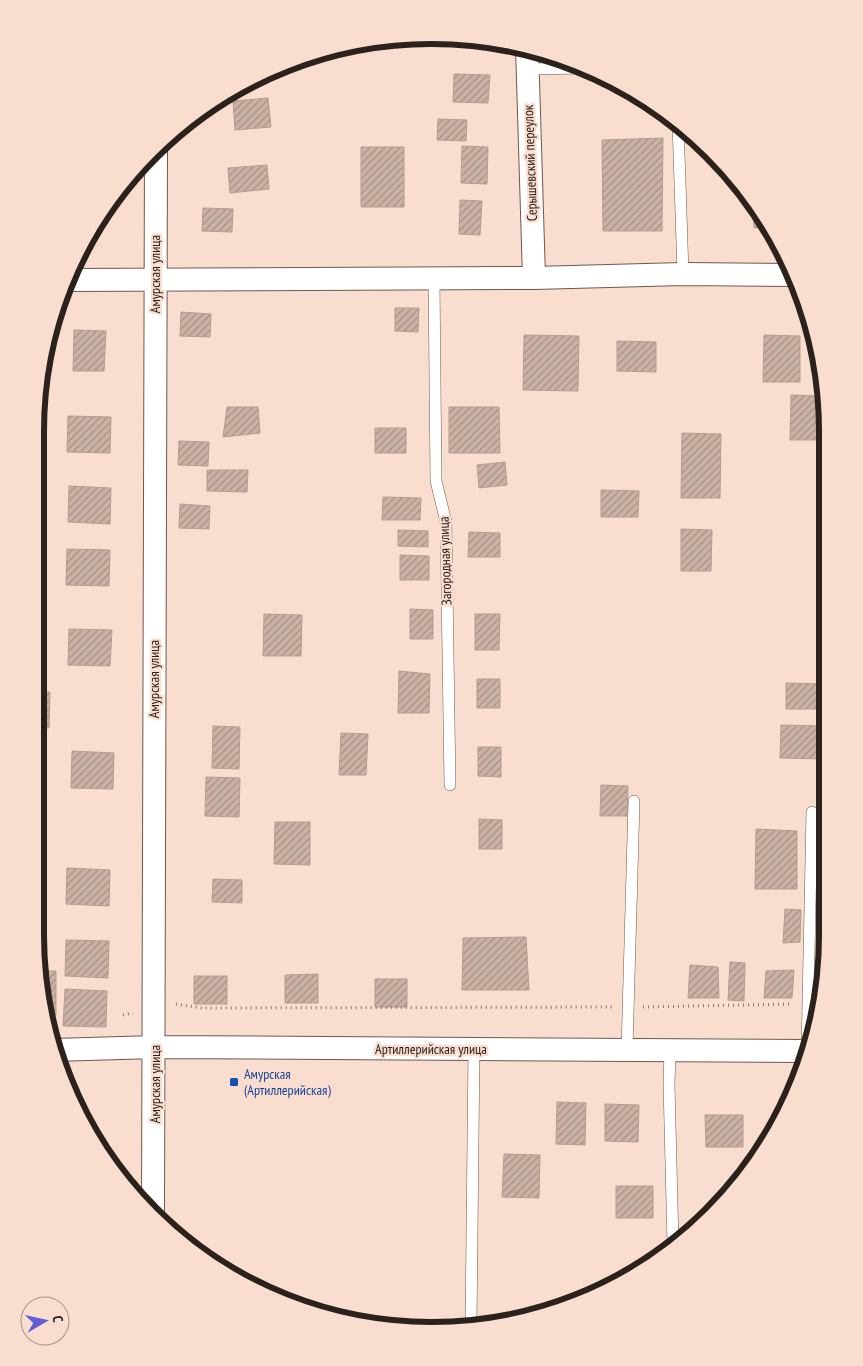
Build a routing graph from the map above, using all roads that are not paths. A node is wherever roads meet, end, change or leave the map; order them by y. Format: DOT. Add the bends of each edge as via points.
graph roads {
  1 [pos="527,58"];
  2 [pos="547,61"];
  3 [pos="678,133"];
  4 [pos="156,158"];
  5 [pos="683,274"];
  6 [pos="786,275"];
  7 [pos="534,278"];
  8 [pos="434,279"];
  9 [pos="74,280"];
  10 [pos="156,280"];
  11 [pos="450,785"];
  12 [pos="634,801"];
  13 [pos="812,812"];
  14 [pos="807,1029"];
  15 [pos="155,1047"];
  16 [pos="474,1049"];
  17 [pos="61,1050"];
  18 [pos="627,1050"];
  19 [pos="670,1050"];
  20 [pos="802,1050"];
  21 [pos="151,1202"];
  22 [pos="673,1238"];
  23 [pos="471,1320"];
  1 -- 2 [label="lane"];
  1 -- 7 [label="street, Серышевский переулок"];
  3 -- 5 [label="lane"];
  4 -- 10 [label="street, Амурская улица"];
  5 -- 6 [label="street"];
  5 -- 7 [label="street"];
  7 -- 8 [label="street"];
  8 -- 10 [label="street"];
  8 -- 11 [label="lane, Загородная улица" via="436,481 446,522"];
  9 -- 10 [label="street"];
  10 -- 15 [label="street, Амурская улица"];
  12 -- 18 [label="lane"];
  13 -- 14 [label="lane"];
  15 -- 16 [label="street, Артиллерийская улица"];
  15 -- 17 [label="street, Артиллерийская улица"];
  15 -- 21 [label="street, Амурская улица"];
  16 -- 18 [label="street, Артиллерийская улица"];
  16 -- 23 [label="lane"];
  18 -- 19 [label="street, Артиллерийская улица"];
  19 -- 20 [label="street, Артиллерийская улица"];
  19 -- 22 [label="lane"];
}
